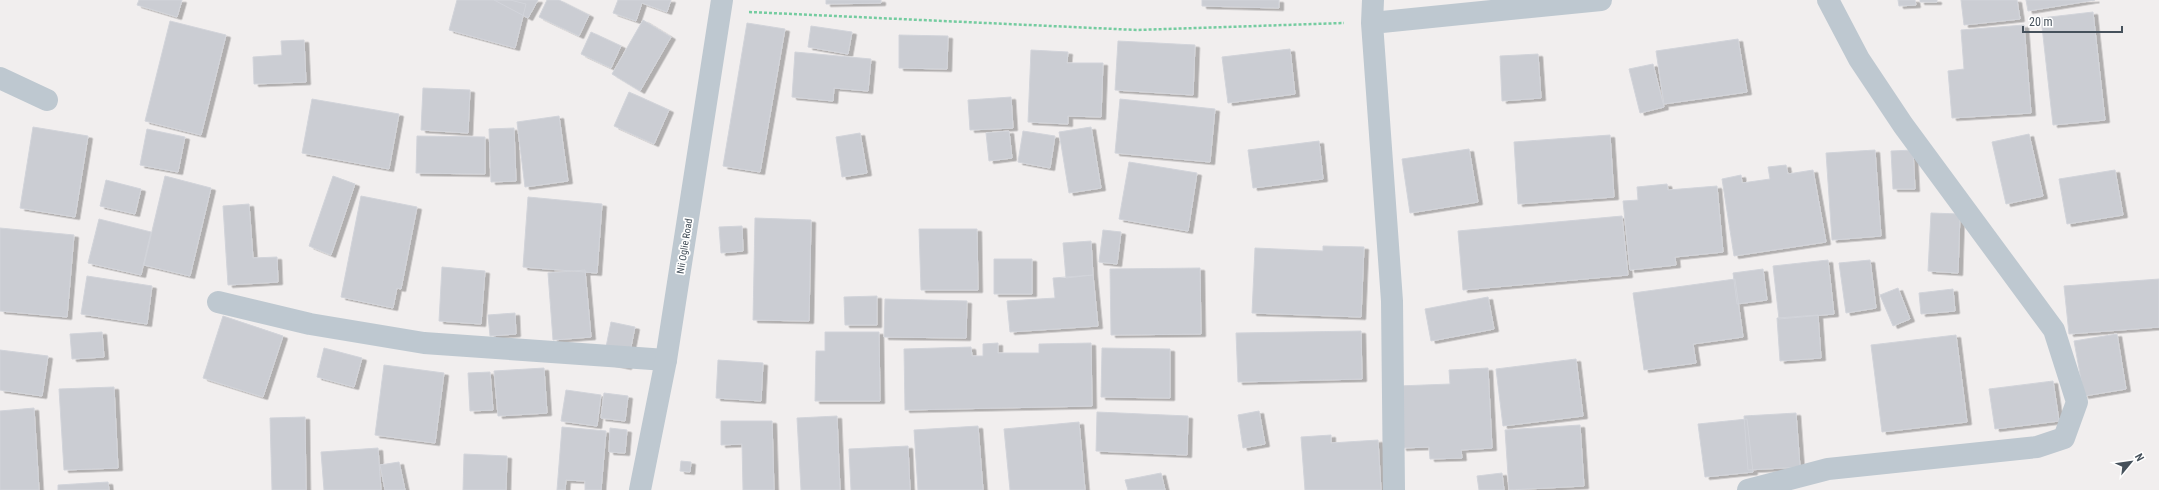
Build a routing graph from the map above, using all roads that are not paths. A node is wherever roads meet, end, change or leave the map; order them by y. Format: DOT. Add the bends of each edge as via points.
graph roads {
  1 [pos="1372,0"];
  2 [pos="1601,0"];
  3 [pos="1828,0"];
  4 [pos="722,5"];
  5 [pos="1372,23"];
  6 [pos="0,78"];
  7 [pos="47,100"];
  8 [pos="218,302"];
  9 [pos="666,360"];
  10 [pos="640,490"];
  11 [pos="1394,490"];
  12 [pos="1748,490"];
  1 -- 5 [label="street"];
  2 -- 5 [label="street"];
  3 -- 12 [label="street" via="1859,59 1903,125 2054,330 2078,402 2064,438 2037,447 1828,469"];
  4 -- 9 [label="street, Nii Oglie Road"];
  5 -- 11 [label="street" via="1392,301"];
  6 -- 7 [label="street"];
  8 -- 9 [label="street" via="310,324 424,343"];
  9 -- 10 [label="street, Nii Oglie Road"];
}
